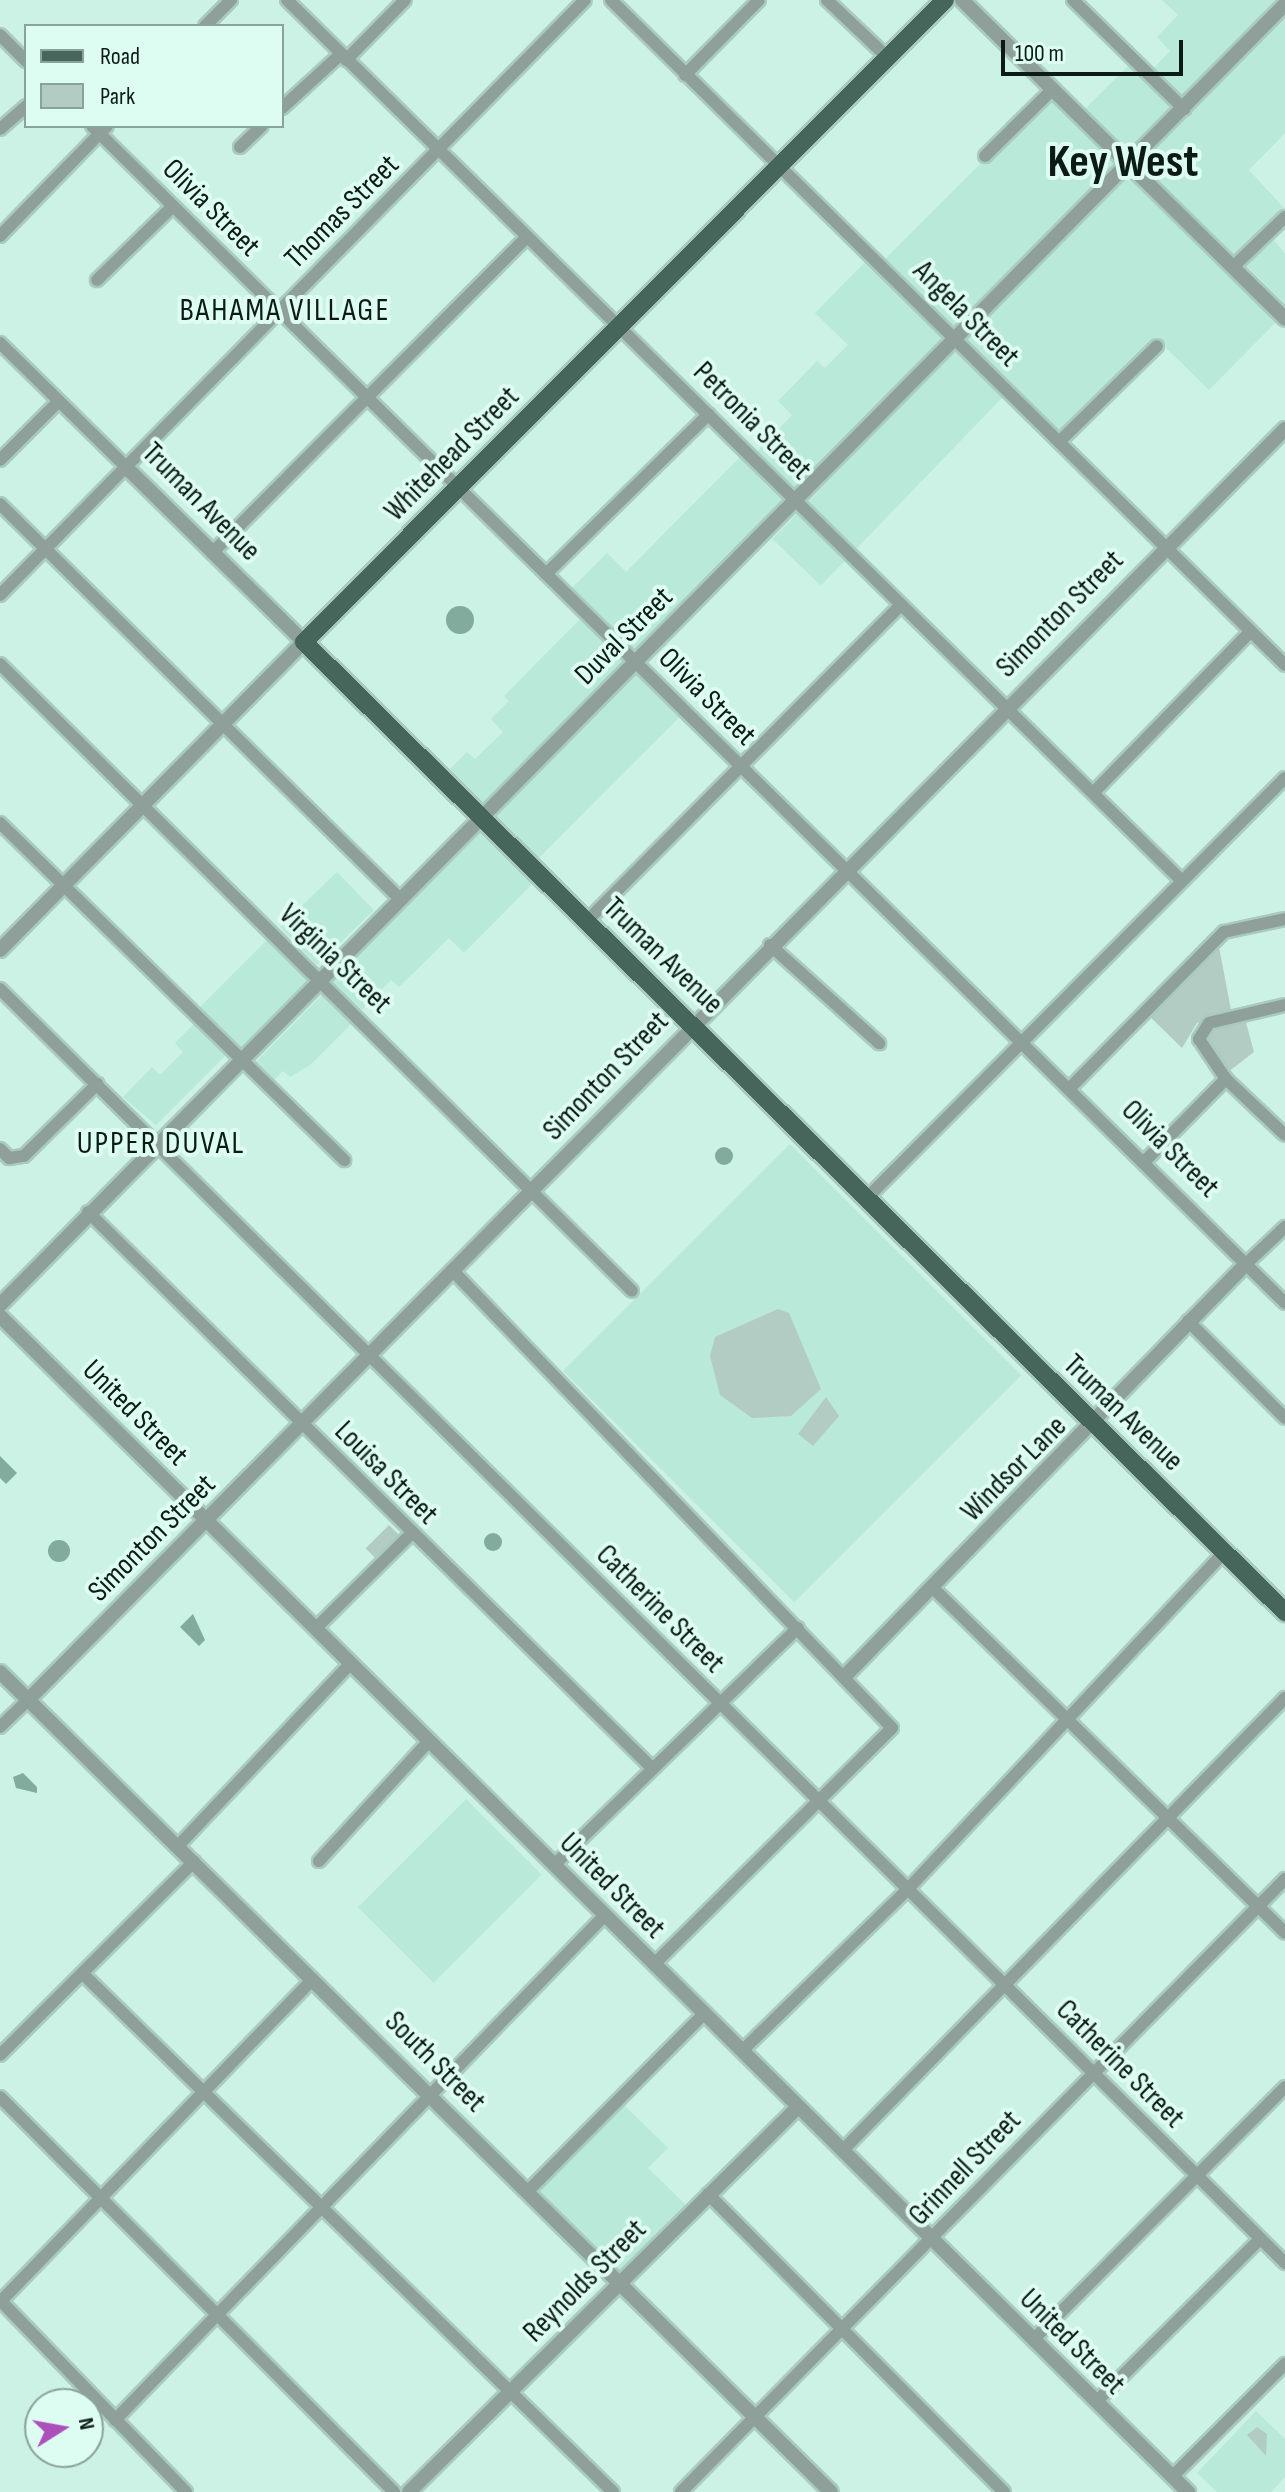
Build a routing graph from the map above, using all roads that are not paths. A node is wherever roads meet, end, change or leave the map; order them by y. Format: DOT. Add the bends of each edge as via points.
graph roads {
  1 [pos="231,0"];
  2 [pos="287,0"];
  3 [pos="405,0"];
  4 [pos="585,0"];
  5 [pos="611,0"];
  6 [pos="759,0"];
  7 [pos="827,0"];
  8 [pos="945,0"];
  9 [pos="962,0"];
  10 [pos="1073,0"];
  11 [pos="1285,4"];
  12 [pos="207,24"];
  13 [pos="0,35"];
  14 [pos="343,57"];
  15 [pos="887,57"];
  16 [pos="24,59"];
  17 [pos="685,75"];
  18 [pos="1053,89"];
  19 [pos="284,106"];
  20 [pos="24,108"];
  21 [pos="1184,109"];
  22 [pos="260,128"];
  23 [pos="0,129"];
  24 [pos="100,129"];
  25 [pos="240,147"];
  26 [pos="438,151"];
  27 [pos="985,156"];
  28 [pos="1129,164"];
  29 [pos="776,167"];
  30 [pos="173,206"];
  31 [pos="1285,217"];
  32 [pos="0,236"];
  33 [pos="527,237"];
  34 [pos="1233,267"];
  35 [pos="97,280"];
  36 [pos="280,312"];
  37 [pos="1285,319"];
  38 [pos="619,327"];
  39 [pos="954,340"];
  40 [pos="0,343"];
  41 [pos="1157,346"];
  42 [pos="370,398"];
  43 [pos="59,401"];
  44 [pos="709,414"];
  45 [pos="1285,429"];
  46 [pos="1059,442"];
  47 [pos="0,460"];
  48 [pos="127,468"];
  49 [pos="457,487"];
  50 [pos="794,501"];
  51 [pos="0,504"];
  52 [pos="1165,545"];
  53 [pos="46,550"];
  54 [pos="212,553"];
  55 [pos="546,574"];
  56 [pos="0,595"];
  57 [pos="901,605"];
  58 [pos="1251,631"];
  59 [pos="304,642"];
  60 [pos="635,662"];
  61 [pos="0,664"];
  62 [pos="1285,665"];
  63 [pos="1005,707"];
  64 [pos="223,724"];
  65 [pos="736,764"];
  66 [pos="1285,778"];
  67 [pos="1093,793"];
  68 [pos="141,805"];
  69 [pos="481,817"];
  70 [pos="0,823"];
  71 [pos="847,868"];
  72 [pos="1180,879"];
  73 [pos="64,886"];
  74 [pos="400,899"];
  75 [pos="1285,919"];
  76 [pos="587,921"];
  77 [pos="770,945"];
  78 [pos="0,950"];
  79 [pos="319,979"];
  80 [pos="0,989"];
  81 [pos="1285,1005"];
  82 [pos="693,1025"];
  83 [pos="1021,1042"];
  84 [pos="879,1043"];
  85 [pos="239,1060"];
  86 [pos="1226,1079"];
  87 [pos="97,1084"];
  88 [pos="1069,1089"];
  89 [pos="1285,1135"];
  90 [pos="158,1144"];
  91 [pos="0,1149"];
  92 [pos="344,1160"];
  93 [pos="1146,1160"];
  94 [pos="533,1191"];
  95 [pos="868,1197"];
  96 [pos="88,1212"];
  97 [pos="1285,1227"];
  98 [pos="1246,1264"];
  99 [pos="452,1270"];
  100 [pos="632,1291"];
  101 [pos="1285,1303"];
  102 [pos="0,1305"];
  103 [pos="0,1316"];
  104 [pos="1188,1321"];
  105 [pos="370,1355"];
  106 [pos="1285,1418"];
  107 [pos="1094,1425"];
  108 [pos="300,1426"];
  109 [pos="207,1522"];
  110 [pos="411,1534"];
  111 [pos="1224,1553"];
  112 [pos="932,1587"];
  113 [pos="1285,1612"];
  114 [pos="316,1628"];
  115 [pos="798,1628"];
  116 [pos="351,1663"];
  117 [pos="0,1672"];
  118 [pos="845,1676"];
  119 [pos="1285,1698"];
  120 [pos="29,1699"];
  121 [pos="717,1703"];
  122 [pos="1063,1718"];
  123 [pos="0,1727"];
  124 [pos="429,1741"];
  125 [pos="651,1767"];
  126 [pos="818,1799"];
  127 [pos="1169,1819"];
  128 [pos="178,1846"];
  129 [pos="319,1861"];
  130 [pos="194,1862"];
  131 [pos="554,1865"];
  132 [pos="1285,1879"];
  133 [pos="908,1889"];
  134 [pos="1258,1906"];
  135 [pos="605,1915"];
  136 [pos="1285,1933"];
  137 [pos="654,1964"];
  138 [pos="83,1974"];
  139 [pos="313,1979"];
  140 [pos="1003,1983"];
  141 [pos="704,2014"];
  142 [pos="742,2051"];
  143 [pos="0,2055"];
  144 [pos="1092,2074"];
  145 [pos="1285,2087"];
  146 [pos="204,2090"];
  147 [pos="428,2091"];
  148 [pos="0,2097"];
  149 [pos="798,2107"];
  150 [pos="842,2151"];
  151 [pos="1195,2176"];
  152 [pos="528,2191"];
  153 [pos="708,2194"];
  154 [pos="100,2196"];
  155 [pos="325,2210"];
  156 [pos="932,2239"];
  157 [pos="1260,2239"];
  158 [pos="1285,2263"];
  159 [pos="620,2283"];
  160 [pos="1,2301"];
  161 [pos="218,2316"];
  162 [pos="843,2328"];
  163 [pos="1033,2340"];
  164 [pos="1285,2364"];
  165 [pos="512,2392"];
  166 [pos="1096,2402"];
  167 [pos="755,2417"];
  168 [pos="115,2420"];
  169 [pos="1172,2477"];
  170 [pos="417,2489"];
  171 [pos="186,2492"];
  172 [pos="394,2492"];
  173 [pos="613,2492"];
  174 [pos="681,2492"];
  175 [pos="831,2492"];
  176 [pos="1004,2492"];
  177 [pos="1188,2492"];
  1 -- 12 [label="street"];
  2 -- 14 [label="street, Petronia Street"];
  3 -- 14 [label="street"];
  4 -- 26 [label="street, Thomas Street"];
  5 -- 17 [label="street, Angela Street"];
  6 -- 17 [label="street"];
  7 -- 15 [label="street"];
  8 -- 15 [label="main road, Whitehead Street"];
  9 -- 18 [label="street"];
  10 -- 21 [label="street"];
  11 -- 21 [label="street, Duval Street"];
  13 -- 16 [label="street"];
  14 -- 19 [label="street"];
  14 -- 26 [label="street, Petronia Street"];
  15 -- 29 [label="main road, Whitehead Street"];
  17 -- 29 [label="street, Angela Street"];
  18 -- 27 [label="street"];
  18 -- 28 [label="street"];
  20 -- 23 [label="street"];
  21 -- 28 [label="street, Duval Street"];
  22 -- 25 [label="street"];
  24 -- 30 [label="street, Olivia Street"];
  24 -- 32 [label="street"];
  26 -- 33 [label="street, Petronia Street"];
  26 -- 36 [label="street, Thomas Street"];
  28 -- 34 [label="street"];
  28 -- 39 [label="street, Duval Street"];
  29 -- 38 [label="main road, Whitehead Street"];
  29 -- 39 [label="street, Angela Street"];
  30 -- 35 [label="street"];
  30 -- 36 [label="street, Olivia Street"];
  31 -- 34 [label="street"];
  33 -- 38 [label="street, Petronia Street"];
  33 -- 42 [label="street"];
  34 -- 37 [label="street"];
  36 -- 42 [label="street, Olivia Street"];
  36 -- 48 [label="street, Thomas Street"];
  38 -- 44 [label="street, Petronia Street"];
  38 -- 49 [label="main road, Whitehead Street"];
  39 -- 46 [label="street, Angela Street"];
  39 -- 50 [label="street, Duval Street"];
  40 -- 43 [label="street, Truman Avenue"];
  41 -- 46 [label="street"];
  42 -- 49 [label="street, Olivia Street"];
  42 -- 54 [label="street"];
  43 -- 47 [label="street"];
  43 -- 48 [label="street, Truman Avenue"];
  44 -- 50 [label="street, Petronia Street"];
  44 -- 55 [label="street"];
  45 -- 52 [label="street, Simonton Street"];
  46 -- 52 [label="street, Angela Street"];
  48 -- 53 [label="street, Thomas Street"];
  48 -- 54 [label="street, Truman Avenue"];
  49 -- 55 [label="street, Olivia Street"];
  49 -- 59 [label="main road, Whitehead Street"];
  50 -- 57 [label="street, Petronia Street"];
  50 -- 60 [label="street, Duval Street"];
  51 -- 53 [label="street"];
  52 -- 58 [label="street, Angela Street"];
  52 -- 63 [label="street, Simonton Street"];
  53 -- 56 [label="street, Thomas Street"];
  53 -- 64 [label="street"];
  54 -- 59 [label="street, Truman Avenue"];
  55 -- 60 [label="street, Olivia Street"];
  57 -- 63 [label="street, Petronia Street"];
  57 -- 65 [label="street"];
  58 -- 62 [label="street, Angela Street"];
  58 -- 67 [label="street"];
  59 -- 64 [label="street, Whitehead Street"];
  59 -- 69 [label="main road, Truman Avenue"];
  60 -- 65 [label="street, Olivia Street"];
  60 -- 69 [label="street, Duval Street"];
  61 -- 68 [label="street, Virginia Street"];
  63 -- 67 [label="street, Petronia Street"];
  63 -- 71 [label="street, Simonton Street"];
  64 -- 68 [label="street, Whitehead Street"];
  64 -- 74 [label="street"];
  65 -- 71 [label="street, Olivia Street"];
  65 -- 76 [label="street"];
  66 -- 72 [label="street"];
  67 -- 72 [label="street, Petronia Street"];
  68 -- 73 [label="street, Whitehead Street"];
  68 -- 79 [label="street, Virginia Street"];
  69 -- 74 [label="street, Duval Street"];
  69 -- 76 [label="main road, Truman Avenue"];
  70 -- 73 [label="street"];
  71 -- 77 [label="street, Simonton Street"];
  71 -- 83 [label="street, Olivia Street"];
  72 -- 83 [label="street"];
  73 -- 78 [label="street, Whitehead Street"];
  73 -- 85 [label="street"];
  74 -- 79 [label="street, Duval Street"];
  75 -- 88 [label="street" via="1224,932"];
  76 -- 82 [label="main road, Truman Avenue"];
  77 -- 82 [label="street, Simonton Street"];
  77 -- 84 [label="street"];
  79 -- 85 [label="street, Duval Street"];
  79 -- 94 [label="street, Virginia Street"];
  80 -- 87 [label="street, Catherine Street"];
  81 -- 86 [label="street" via="1209,1023 1199,1039 1202,1051"];
  82 -- 94 [label="street, Simonton Street"];
  82 -- 95 [label="main road, Truman Avenue"];
  83 -- 88 [label="street, Olivia Street"];
  83 -- 95 [label="street"];
  85 -- 90 [label="street, Duval Street"];
  85 -- 92 [label="street"];
  86 -- 89 [label="street"];
  86 -- 93 [label="street"];
  87 -- 90 [label="street, Catherine Street"];
  87 -- 91 [label="street" via="17,1158"];
  88 -- 93 [label="street, Olivia Street"];
  90 -- 96 [label="street, Duval Street"];
  90 -- 105 [label="street, Catherine Street"];
  93 -- 98 [label="street, Olivia Street"];
  94 -- 99 [label="street, Simonton Street"];
  94 -- 100 [label="street, Virginia Street"];
  95 -- 107 [label="main road, Truman Avenue"];
  96 -- 102 [label="street, Duval Street"];
  96 -- 108 [label="street, Louisa Street"];
  97 -- 98 [label="street, Windsor Lane"];
  98 -- 101 [label="street, Olivia Street"];
  98 -- 104 [label="street, Windsor Lane"];
  99 -- 105 [label="street, Simonton Street"];
  99 -- 115 [label="street"];
  103 -- 109 [label="street, United Street"];
  104 -- 106 [label="street"];
  104 -- 107 [label="street, Windsor Lane"];
  105 -- 108 [label="street, Simonton Street"];
  105 -- 121 [label="street, Catherine Street"];
  107 -- 111 [label="main road, Truman Avenue"];
  107 -- 112 [label="street, Windsor Lane"];
  108 -- 109 [label="street, Simonton Street"];
  108 -- 110 [label="street, Louisa Street"];
  109 -- 114 [label="street, United Street"];
  109 -- 120 [label="street, Simonton Street"];
  110 -- 114 [label="street"];
  110 -- 125 [label="street, Louisa Street"];
  111 -- 113 [label="main road, Truman Avenue"];
  111 -- 122 [label="street"];
  112 -- 118 [label="street, Windsor Lane"];
  112 -- 122 [label="street"];
  114 -- 116 [label="street, United Street"];
  115 -- 118 [label="street"];
  115 -- 121 [label="street"];
  116 -- 124 [label="street, United Street"];
  116 -- 128 [label="street"];
  117 -- 120 [label="street, South Street"];
  118 -- 126 [label="street" via="892,1728"];
  119 -- 127 [label="street"];
  120 -- 123 [label="street, Simonton Street"];
  120 -- 128 [label="street, South Street"];
  121 -- 125 [label="street"];
  121 -- 126 [label="street, Catherine Street"];
  122 -- 127 [label="street"];
  122 -- 133 [label="street"];
  124 -- 129 [label="street"];
  124 -- 131 [label="street, United Street"];
  125 -- 131 [label="street"];
  126 -- 133 [label="street, Catherine Street"];
  126 -- 137 [label="street"];
  127 -- 134 [label="street"];
  127 -- 140 [label="street"];
  128 -- 130 [label="street, South Street"];
  130 -- 138 [label="street"];
  130 -- 139 [label="street, South Street"];
  131 -- 135 [label="street, United Street"];
  132 -- 134 [label="street, Grinnell Street"];
  133 -- 140 [label="street, Catherine Street"];
  133 -- 142 [label="street"];
  134 -- 136 [label="street"];
  134 -- 144 [label="street, Grinnell Street"];
  135 -- 137 [label="street, United Street"];
  135 -- 147 [label="street"];
  137 -- 141 [label="street, United Street"];
  138 -- 143 [label="street"];
  138 -- 146 [label="street"];
  139 -- 146 [label="street"];
  139 -- 147 [label="street, South Street"];
  140 -- 144 [label="street, Catherine Street"];
  140 -- 150 [label="street"];
  141 -- 142 [label="street, United Street"];
  141 -- 152 [label="street"];
  142 -- 149 [label="street, United Street"];
  144 -- 151 [label="street, Catherine Street"];
  144 -- 156 [label="street, Grinnell Street"];
  145 -- 151 [label="street"];
  146 -- 154 [label="street"];
  146 -- 155 [label="street"];
  147 -- 152 [label="street, South Street"];
  147 -- 155 [label="street" via="425,2104"];
  148 -- 154 [label="street"];
  149 -- 150 [label="street, United Street"];
  149 -- 153 [label="street, Reynolds Street"];
  150 -- 156 [label="street, United Street"];
  151 -- 157 [label="street, Catherine Street"];
  151 -- 163 [label="street"];
  152 -- 159 [label="street, South Street"];
  153 -- 159 [label="street, Reynolds Street"];
  153 -- 162 [label="street"];
  154 -- 160 [label="street"];
  154 -- 161 [label="street"];
  155 -- 161 [label="street"];
  155 -- 165 [label="street"];
  156 -- 162 [label="street, Grinnell Street"];
  156 -- 163 [label="street, United Street"];
  157 -- 158 [label="street, Catherine Street"];
  157 -- 166 [label="street"];
  159 -- 165 [label="street, Reynolds Street"];
  159 -- 167 [label="street, South Street"];
  160 -- 168 [label="street"];
  161 -- 168 [label="street"];
  161 -- 172 [label="street"];
  162 -- 167 [label="street, Grinnell Street"];
  162 -- 176 [label="street"];
  163 -- 166 [label="street, United Street"];
  164 -- 169 [label="street"];
  165 -- 170 [label="street, Reynolds Street"];
  165 -- 173 [label="street"];
  166 -- 169 [label="street, United Street"];
  167 -- 174 [label="street, Grinnell Street"];
  167 -- 175 [label="street, South Street"];
  168 -- 171 [label="street"];
  169 -- 177 [label="street, United Street"];
}
